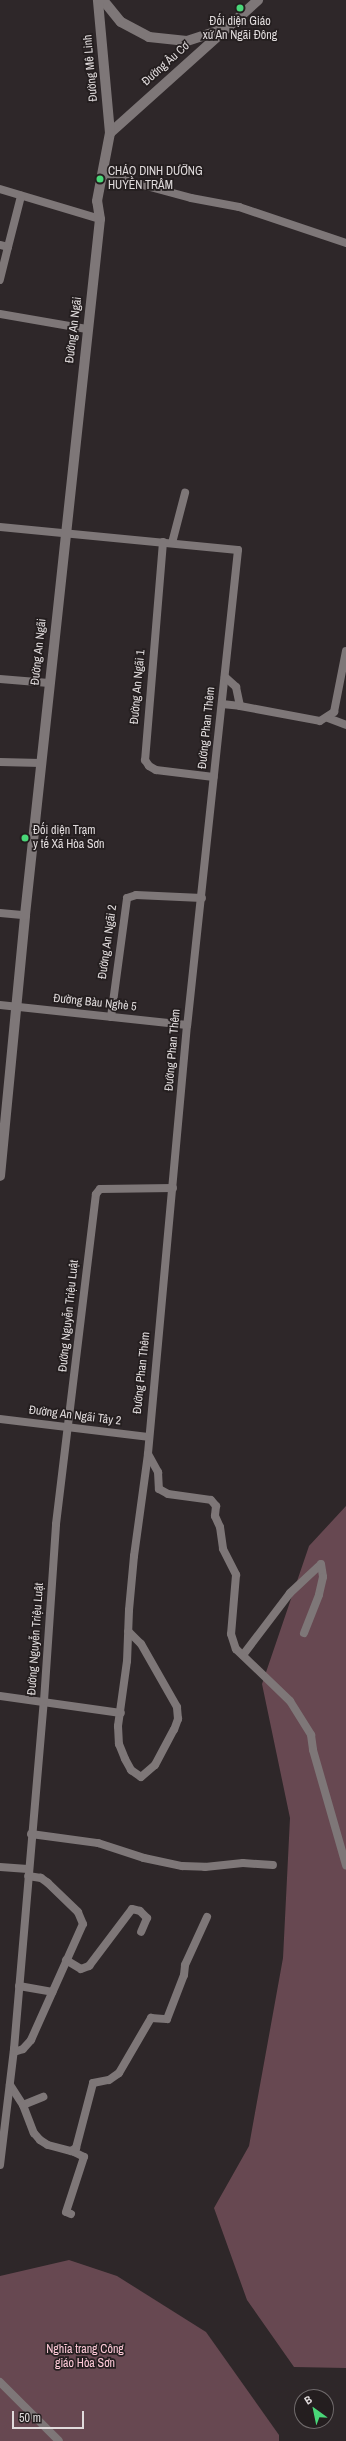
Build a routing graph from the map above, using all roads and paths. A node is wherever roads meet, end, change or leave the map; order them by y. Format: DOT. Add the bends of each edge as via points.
graph roads {
  1 [pos="98,0"];
  2 [pos="103,0"];
  3 [pos="258,0"];
  4 [pos="231,24"];
  5 [pos="110,133"];
  6 [pos="102,174"];
  7 [pos="0,189"];
  8 [pos="21,196"];
  9 [pos="100,219"];
  10 [pos="346,243"];
  11 [pos="4,246"];
  12 [pos="0,280"];
  13 [pos="0,314"];
  14 [pos="87,329"];
  15 [pos="185,493"];
  16 [pos="0,527"];
  17 [pos="65,533"];
  18 [pos="163,542"];
  19 [pos="172,543"];
  20 [pos="346,651"];
  21 [pos="225,677"];
  22 [pos="0,679"];
  23 [pos="49,683"];
  24 [pos="222,704"];
  25 [pos="240,706"];
  26 [pos="328,718"];
  27 [pos="346,725"];
  28 [pos="0,762"];
  29 [pos="41,762"];
  30 [pos="214,777"];
  31 [pos="202,898"];
  32 [pos="0,913"];
  33 [pos="24,916"];
  34 [pos="0,1005"];
  35 [pos="17,1007"];
  36 [pos="111,1016"];
  37 [pos="187,1025"];
  38 [pos="0,1176"];
  39 [pos="173,1188"];
  40 [pos="0,1419"];
  41 [pos="68,1426"];
  42 [pos="148,1437"];
  43 [pos="148,1454"];
  44 [pos="128,1630"];
  45 [pos="304,1633"];
  46 [pos="243,1655"];
  47 [pos="0,1696"];
  48 [pos="44,1701"];
  49 [pos="121,1713"];
  50 [pos="31,1834"];
  51 [pos="273,1865"];
  52 [pos="346,1865"];
  53 [pos="0,1867"];
  54 [pos="28,1873"];
  55 [pos="207,1917"];
  56 [pos="141,1932"];
  57 [pos="66,1960"];
  58 [pos="19,1986"];
  59 [pos="52,1992"];
  60 [pos="14,2052"];
  61 [pos="10,2085"];
  62 [pos="43,2097"];
  63 [pos="23,2105"];
  64 [pos="76,2148"];
  65 [pos="0,2164"];
  66 [pos="70,2214"];
  67 [pos="0,2382"];
  68 [pos="59,2441"];
  1 -- 5 [label="main road, Đường Mê Linh"];
  2 -- 4 [label="main road" via="121,22 150,38 187,41 206,37"];
  3 -- 4 [label="main road, Đường Âu Cơ"];
  4 -- 5 [label="main road, Đường Âu Cơ"];
  5 -- 6 [label="main road, Đường An Ngãi"];
  6 -- 9 [label="main road, Đường An Ngãi" via="97,202"];
  6 -- 10 [label="street" via="191,198 239,207"];
  7 -- 8 [label="street"];
  8 -- 9 [label="street"];
  8 -- 11 [label="street"];
  9 -- 14 [label="main road, Đường An Ngãi"];
  11 -- 12 [label="street"];
  13 -- 14 [label="street"];
  14 -- 17 [label="main road, Đường An Ngãi"];
  15 -- 19 [label="street"];
  16 -- 17 [label="street, Đường Phan Thêm"];
  17 -- 18 [label="street, Đường Phan Thêm"];
  17 -- 23 [label="main road, Đường An Ngãi"];
  18 -- 19 [label="street, Đường Phan Thêm"];
  18 -- 30 [label="street, Đường An Ngãi 1" via="145,760 156,770"];
  19 -- 21 [label="street, Đường Phan Thêm" via="238,550"];
  20 -- 26 [label="street" via="338,700 334,712"];
  21 -- 24 [label="street, Đường Phan Thêm"];
  21 -- 25 [label="street" via="236,687"];
  22 -- 23 [label="street"];
  23 -- 29 [label="main road, Đường An Ngãi"];
  24 -- 25 [label="street"];
  24 -- 30 [label="street, Đường Phan Thêm"];
  25 -- 26 [label="street" via="311,720"];
  26 -- 27 [label="street"];
  28 -- 29 [label="street"];
  29 -- 33 [label="main road, Đường An Ngãi"];
  30 -- 31 [label="street, Đường Phan Thêm"];
  31 -- 36 [label="street, Đường An Ngãi 2" via="136,895 127,898"];
  31 -- 37 [label="street, Đường Phan Thêm"];
  32 -- 33 [label="street"];
  33 -- 35 [label="main road, Đường An Ngãi"];
  34 -- 35 [label="street, Đường Bàu Nghè 5"];
  35 -- 36 [label="street, Đường Bàu Nghè 5"];
  35 -- 38 [label="main road, Đường An Ngãi"];
  36 -- 37 [label="street, Đường Bàu Nghè 5"];
  37 -- 39 [label="street, Đường Phan Thêm"];
  39 -- 41 [label="street, Đường Nguyễn Triệu Luật" via="100,1189 96,1194"];
  39 -- 42 [label="street, Đường Phan Thêm"];
  40 -- 41 [label="street, Đường An Ngãi Tây 2"];
  41 -- 42 [label="street, Đường An Ngãi Tây 2"];
  41 -- 48 [label="street, Đường Nguyễn Triệu Luật" via="56,1524"];
  42 -- 43 [label="street, Đường Phan Thêm"];
  43 -- 44 [label="street, Đường Phan Thêm" via="134,1549"];
  43 -- 46 [label="street" via="158,1472 159,1488 168,1494 211,1500 216,1506 215,1516 220,1527 223,1549 236,1575 231,1634 236,1649"];
  44 -- 49 [label="street, Đường Phan Thêm"];
  44 -- 49 [label="street, Đường Phan Thêm" via="141,1644 177,1707 178,1719 155,1765 141,1777 131,1770 120,1744 118,1726"];
  45 -- 46 [label="street" via="319,1594 323,1577 321,1564 290,1593"];
  46 -- 52 [label="street" via="290,1701 311,1735"];
  47 -- 48 [label="street"];
  48 -- 49 [label="street"];
  48 -- 50 [label="street, Đường Nguyễn Triệu Luật"];
  50 -- 51 [label="street" via="98,1842 144,1858 182,1866 205,1867 243,1863"];
  50 -- 54 [label="street, Đường Nguyễn Triệu Luật"];
  53 -- 54 [label="street"];
  54 -- 57 [label="street" via="44,1880 81,1917 82,1926"];
  54 -- 58 [label="street, Đường Nguyễn Triệu Luật"];
  55 -- 64 [label="street" via="185,1965 184,1975 167,2019 151,2018 118,2073 110,2080 93,2083"];
  56 -- 57 [label="street" via="147,1918 140,1911 132,1909 89,1966 81,1969"];
  57 -- 59 [label="street"];
  58 -- 59 [label="street"];
  58 -- 60 [label="street, Đường Nguyễn Triệu Luật"];
  59 -- 60 [label="street" via="28,2044"];
  60 -- 61 [label="street, Đường Nguyễn Triệu Luật"];
  61 -- 63 [label="street"];
  61 -- 65 [label="street, Đường Nguyễn Triệu Luật"];
  62 -- 63 [label="street"];
  63 -- 64 [label="street" via="34,2133 40,2140 71,2151"];
  64 -- 66 [label="street" via="74,2152 84,2157 66,2212"];
  67 -- 68 [label="street"];
}
